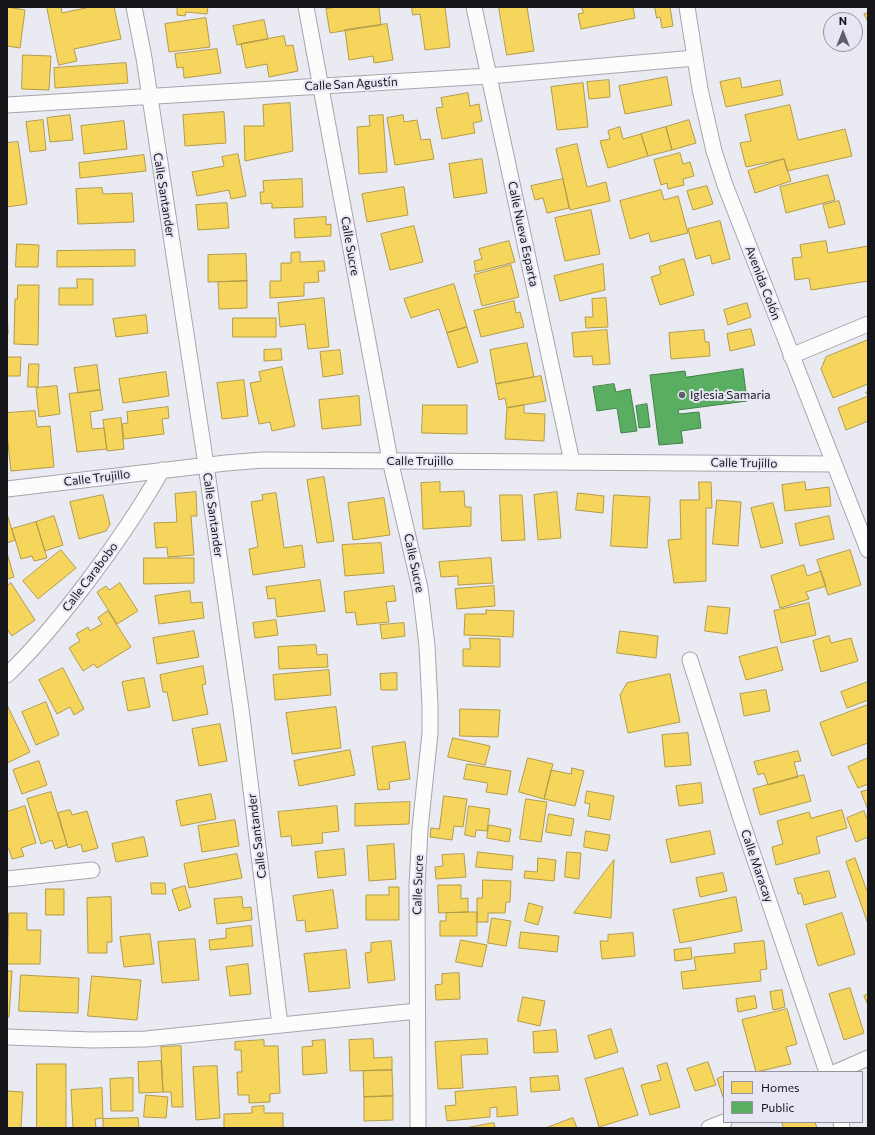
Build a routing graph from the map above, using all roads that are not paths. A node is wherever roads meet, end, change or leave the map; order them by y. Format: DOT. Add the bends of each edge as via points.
graph roads {
  1 [pos="134,7"];
  2 [pos="306,7"];
  3 [pos="474,7"];
  4 [pos="687,7"];
  5 [pos="695,58"];
  6 [pos="489,76"];
  7 [pos="321,86"];
  8 [pos="149,97"];
  9 [pos="7,105"];
  10 [pos="868,324"];
  11 [pos="791,356"];
  12 [pos="390,460"];
  13 [pos="572,462"];
  14 [pos="834,464"];
  15 [pos="206,465"];
  16 [pos="162,470"];
  17 [pos="7,489"];
  18 [pos="868,550"];
  19 [pos="690,660"];
  20 [pos="7,675"];
  21 [pos="92,870"];
  22 [pos="7,879"];
  23 [pos="417,1011"];
  24 [pos="280,1025"];
  25 [pos="7,1037"];
  26 [pos="868,1058"];
  27 [pos="827,1071"];
  28 [pos="838,1071"];
  29 [pos="723,1122"];
  30 [pos="418,1128"];
  31 [pos="709,1128"];
  1 -- 8 [label="street, Calle Santander"];
  2 -- 7 [label="street, Calle Sucre"];
  3 -- 6 [label="street, Calle Nueva Esparta"];
  4 -- 5 [label="street, Avenida Colón"];
  5 -- 6 [label="street, Calle San Agustín"];
  5 -- 11 [label="street, Avenida Colón" via="714,151"];
  6 -- 7 [label="street, Calle San Agustín"];
  6 -- 13 [label="street, Calle Nueva Esparta"];
  7 -- 8 [label="street, Calle San Agustín"];
  7 -- 12 [label="street, Calle Sucre"];
  8 -- 9 [label="street, Calle San Agustín"];
  8 -- 15 [label="street, Calle Santander"];
  10 -- 11 [label="street"];
  11 -- 14 [label="street, Avenida Colón"];
  12 -- 13 [label="street, Calle Trujillo"];
  12 -- 15 [label="street, Calle Trujillo" via="263,460"];
  12 -- 23 [label="street, Calle Sucre" via="420,588 427,646 430,705 430,733 417,886"];
  13 -- 14 [label="street, Calle Trujillo"];
  14 -- 18 [label="street, Avenida Colón"];
  15 -- 16 [label="street, Calle Trujillo"];
  15 -- 24 [label="street, Calle Santander" via="241,708"];
  16 -- 17 [label="street, Calle Trujillo"];
  16 -- 20 [label="street, Calle Carabobo" via="126,530 89,580 55,624"];
  19 -- 27 [label="street, Calle Maracay"];
  21 -- 22 [label="street"];
  23 -- 24 [label="street"];
  23 -- 30 [label="street, Calle Sucre"];
  24 -- 25 [label="street" via="146,1039"];
  26 -- 28 [label="street"];
  29 -- 31 [label="street"];
}
